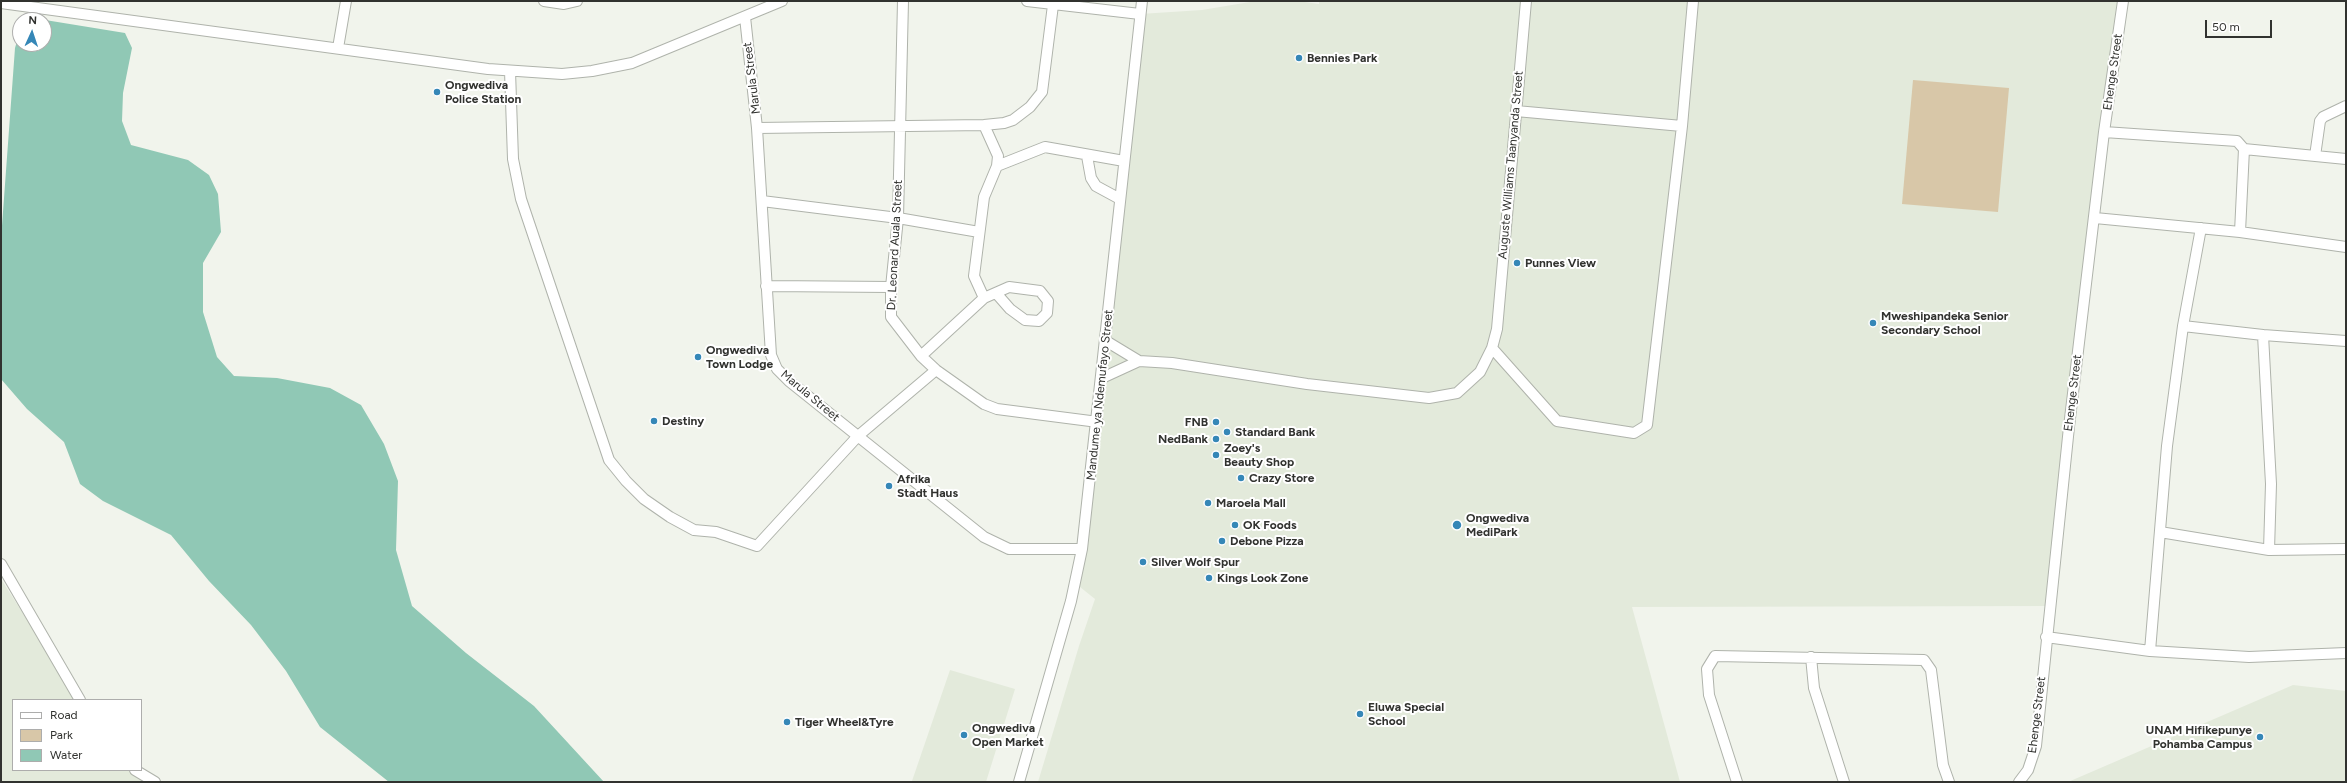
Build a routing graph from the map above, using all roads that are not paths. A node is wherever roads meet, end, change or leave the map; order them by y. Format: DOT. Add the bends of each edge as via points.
graph roads {
  1 [pos="346,1"];
  2 [pos="544,1"];
  3 [pos="577,1"];
  4 [pos="782,1"];
  5 [pos="903,1"];
  6 [pos="1027,1"];
  7 [pos="1142,1"];
  8 [pos="1526,1"];
  9 [pos="1693,1"];
  10 [pos="2123,1"];
  11 [pos="1,3"];
  12 [pos="1068,4"];
  13 [pos="1053,5"];
  14 [pos="1140,14"];
  15 [pos="745,17"];
  16 [pos="338,48"];
  17 [pos="510,71"];
  18 [pos="2346,106"];
  19 [pos="1516,110"];
  20 [pos="899,125"];
  21 [pos="984,125"];
  22 [pos="1682,126"];
  23 [pos="757,128"];
  24 [pos="2104,132"];
  25 [pos="2244,149"];
  26 [pos="1087,156"];
  27 [pos="2315,156"];
  28 [pos="2346,159"];
  29 [pos="1124,161"];
  30 [pos="997,166"];
  31 [pos="1120,199"];
  32 [pos="762,201"];
  33 [pos="898,218"];
  34 [pos="2095,218"];
  35 [pos="2201,228"];
  36 [pos="979,232"];
  37 [pos="2240,232"];
  38 [pos="2346,247"];
  39 [pos="766,286"];
  40 [pos="891,286"];
  41 [pos="996,293"];
  42 [pos="984,298"];
  43 [pos="2183,326"];
  44 [pos="2263,335"];
  45 [pos="1106,341"];
  46 [pos="2346,341"];
  47 [pos="1492,348"];
  48 [pos="921,356"];
  49 [pos="1139,361"];
  50 [pos="936,370"];
  51 [pos="1102,378"];
  52 [pos="1098,422"];
  53 [pos="858,436"];
  54 [pos="2160,532"];
  55 [pos="1082,549"];
  56 [pos="2346,549"];
  57 [pos="2269,550"];
  58 [pos="1,564"];
  59 [pos="2046,637"];
  60 [pos="2150,651"];
  61 [pos="2346,653"];
  62 [pos="1811,657"];
  63 [pos="79,699"];
  64 [pos="137,771"];
  65 [pos="154,782"];
  66 [pos="1019,782"];
  67 [pos="1737,782"];
  68 [pos="1844,782"];
  69 [pos="1949,782"];
  70 [pos="2018,782"];
  1 -- 16 [label="street"];
  2 -- 3 [label="street" via="564,4"];
  4 -- 15 [label="street"];
  5 -- 20 [label="street, Dr. Leonard Auala Street"];
  6 -- 13 [label="street"];
  7 -- 14 [label="street, Mandume ya Ndemufayo Street"];
  8 -- 19 [label="street, Auguste Williams Taanyanda Street"];
  9 -- 22 [label="street"];
  10 -- 24 [label="street, Ehenge Street"];
  11 -- 16 [label="street"];
  12 -- 13 [label="street"];
  12 -- 14 [label="street"];
  13 -- 21 [label="street" via="1042,92 1030,107 1014,120"];
  14 -- 29 [label="street, Mandume ya Ndemufayo Street"];
  15 -- 17 [label="street" via="632,63 562,74"];
  15 -- 23 [label="street, Marula Street"];
  16 -- 17 [label="street"];
  17 -- 53 [label="street" via="513,159 521,199 609,460 626,481 644,499 694,530 716,532 756,546"];
  18 -- 27 [label="street" via="2323,117"];
  19 -- 22 [label="street"];
  19 -- 47 [label="street, Auguste Williams Taanyanda Street" via="1497,329"];
  20 -- 21 [label="street"];
  20 -- 23 [label="street"];
  20 -- 33 [label="street, Dr. Leonard Auala Street"];
  21 -- 30 [label="street" via="998,156"];
  22 -- 47 [label="street" via="1647,425 1634,433 1557,421"];
  23 -- 32 [label="street, Marula Street"];
  24 -- 25 [label="street" via="2237,141"];
  24 -- 34 [label="street, Ehenge Street"];
  25 -- 27 [label="street"];
  25 -- 37 [label="street"];
  26 -- 29 [label="street"];
  26 -- 30 [label="street" via="1045,147"];
  26 -- 31 [label="street" via="1091,178 1096,186"];
  27 -- 28 [label="street"];
  29 -- 31 [label="street, Mandume ya Ndemufayo Street"];
  30 -- 36 [label="street" via="984,197"];
  31 -- 45 [label="street, Mandume ya Ndemufayo Street"];
  32 -- 33 [label="street"];
  32 -- 39 [label="street, Marula Street"];
  33 -- 36 [label="street"];
  33 -- 40 [label="street, Dr. Leonard Auala Street"];
  34 -- 35 [label="street"];
  34 -- 59 [label="street, Ehenge Street"];
  35 -- 37 [label="street"];
  35 -- 43 [label="street"];
  36 -- 42 [label="street" via="974,276"];
  37 -- 38 [label="street"];
  39 -- 40 [label="street"];
  39 -- 53 [label="street, Marula Street" via="771,355 778,369 789,381"];
  40 -- 48 [label="street, Dr. Leonard Auala Street" via="891,316"];
  41 -- 41 [label="street" via="1009,287 1040,291 1048,301 1047,313 1039,321 1025,320 1010,309"];
  41 -- 42 [label="street"];
  42 -- 48 [label="street"];
  43 -- 44 [label="street"];
  43 -- 54 [label="street" via="2167,446"];
  44 -- 46 [label="street"];
  44 -- 57 [label="street" via="2271,484"];
  45 -- 49 [label="street"];
  45 -- 51 [label="street, Mandume ya Ndemufayo Street"];
  47 -- 49 [label="street, Auguste Williams Taanyanda Street" via="1480,372 1457,393 1429,398 1307,384 1172,363"];
  48 -- 50 [label="street, Dr. Leonard Auala Street"];
  49 -- 51 [label="street"];
  50 -- 52 [label="street, Dr. Leonard Auala Street" via="984,404 997,409"];
  50 -- 53 [label="street"];
  51 -- 52 [label="street, Mandume ya Ndemufayo Street"];
  52 -- 55 [label="street, Mandume ya Ndemufayo Street"];
  53 -- 55 [label="street, Marula Street" via="984,537 1009,549"];
  54 -- 57 [label="street"];
  54 -- 60 [label="street"];
  55 -- 66 [label="street, Mandume ya Ndemufayo Street" via="1071,601"];
  56 -- 57 [label="street"];
  58 -- 63 [label="street"];
  59 -- 60 [label="street"];
  59 -- 70 [label="street, Ehenge Street" via="2036,746 2028,770"];
  60 -- 61 [label="street" via="2249,657"];
  62 -- 67 [label="street" via="1715,656 1707,669 1709,695"];
  62 -- 68 [label="street" via="1814,688"];
  62 -- 69 [label="street" via="1924,660 1931,670 1942,765"];
  64 -- 65 [label="street"];
}
